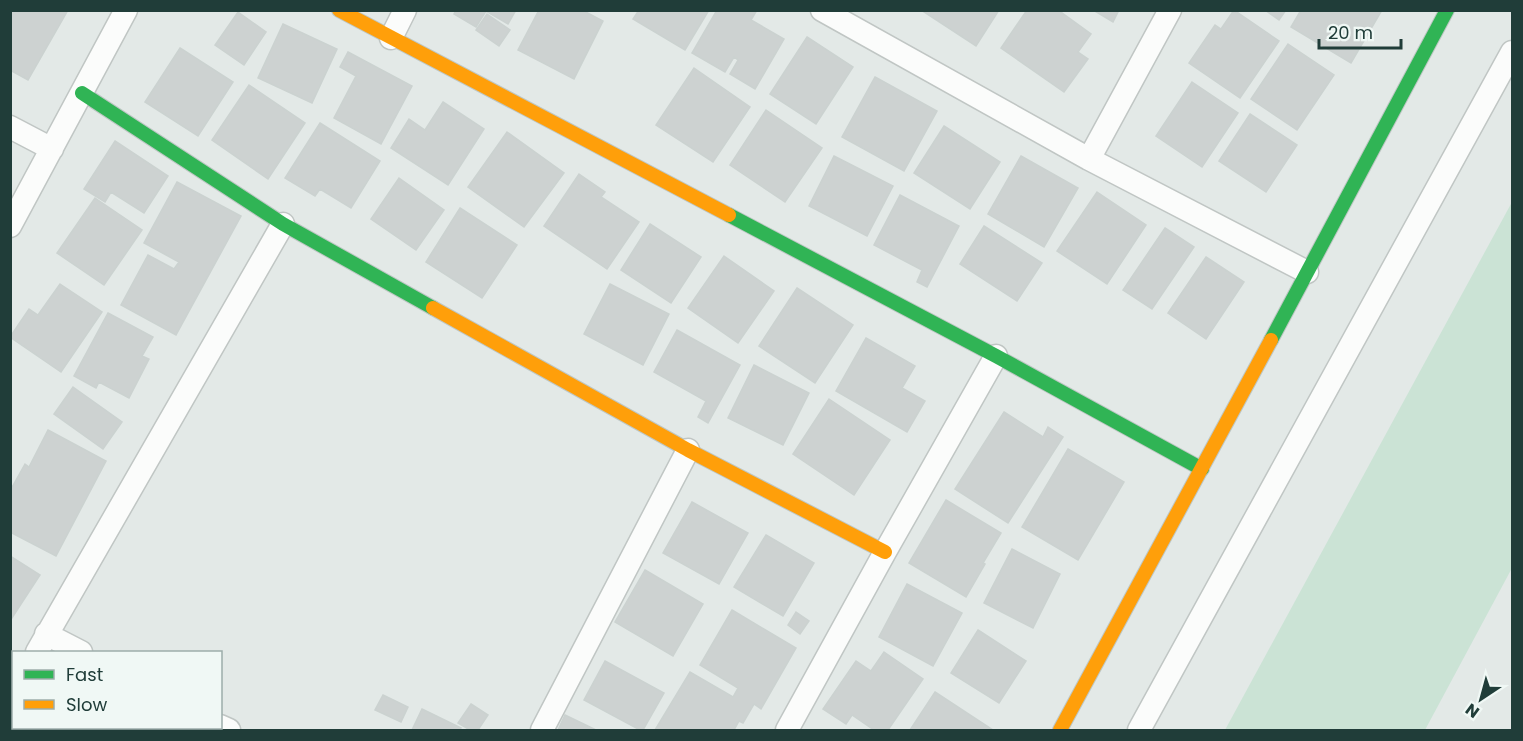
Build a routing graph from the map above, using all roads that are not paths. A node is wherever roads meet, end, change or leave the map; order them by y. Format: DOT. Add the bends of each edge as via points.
graph roads {
  1 [pos="126,10"];
  2 [pos="339,10"];
  3 [pos="405,10"];
  4 [pos="822,10"];
  5 [pos="1170,10"];
  6 [pos="1447,10"];
  7 [pos="391,38"];
  8 [pos="1512,52"];
  9 [pos="82,93"];
  10 [pos="10,127"];
  11 [pos="52,149"];
  12 [pos="1089,159"];
  13 [pos="283,224"];
  14 [pos="10,226"];
  15 [pos="1307,272"];
  16 [pos="996,356"];
  17 [pos="688,450"];
  18 [pos="1202,469"];
  19 [pos="885,552"];
  20 [pos="42,643"];
  21 [pos="77,651"];
  22 [pos="542,730"];
  23 [pos="787,730"];
  24 [pos="1060,730"];
  25 [pos="1139,730"];
  1 -- 9 [label="street"];
  2 -- 7 [label="street"];
  3 -- 7 [label="street"];
  4 -- 12 [label="street"];
  5 -- 12 [label="street"];
  6 -- 15 [label="street"];
  7 -- 16 [label="street"];
  8 -- 25 [label="street"];
  9 -- 11 [label="street"];
  9 -- 13 [label="street"];
  10 -- 11 [label="street"];
  11 -- 14 [label="street"];
  12 -- 15 [label="street"];
  13 -- 17 [label="street"];
  13 -- 20 [label="street"];
  15 -- 18 [label="street"];
  16 -- 18 [label="street"];
  16 -- 19 [label="street"];
  17 -- 19 [label="street"];
  17 -- 22 [label="street"];
  18 -- 24 [label="street"];
  19 -- 23 [label="street"];
  20 -- 21 [label="street"];
}
